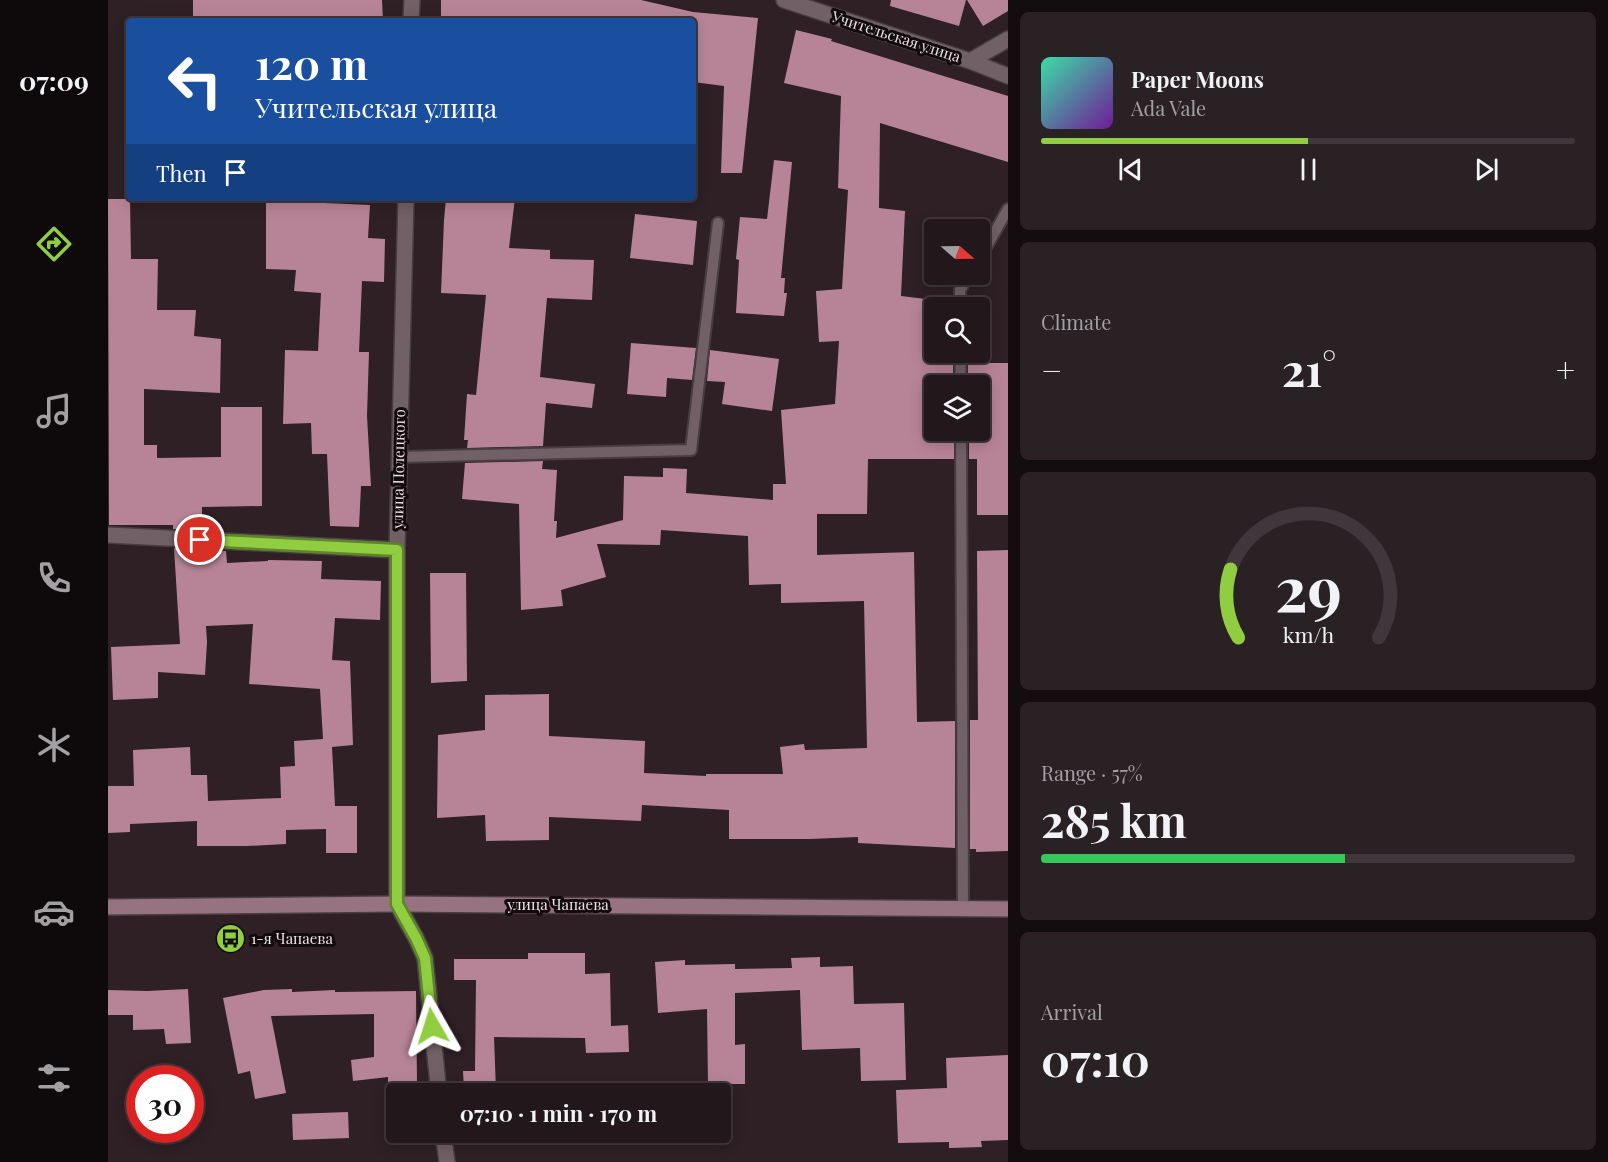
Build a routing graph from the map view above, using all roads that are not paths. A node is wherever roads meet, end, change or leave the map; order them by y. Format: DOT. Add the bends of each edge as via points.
graph roads {
  1 [pos="412,0"];
  2 [pos="784,0"];
  3 [pos="411,18"];
  4 [pos="1008,39"];
  5 [pos="970,61"];
  6 [pos="1008,76"];
  7 [pos="406,201"];
  8 [pos="1008,209"];
  9 [pos="718,223"];
  10 [pos="990,240"];
  11 [pos="961,441"];
  12 [pos="399,457"];
  13 [pos="108,536"];
  14 [pos="397,550"];
  15 [pos="397,904"];
  16 [pos="108,907"];
  17 [pos="963,908"];
  18 [pos="1008,909"];
  19 [pos="438,1083"];
  20 [pos="444,1143"];
  21 [pos="447,1162"];
  1 -- 3 [label="street"];
  2 -- 5 [label="street, Учительская улица"];
  4 -- 5 [label="street"];
  5 -- 6 [label="street, Учительская улица"];
  7 -- 12 [label="street, улица Полецкого"];
  8 -- 10 [label="lane"];
  9 -- 12 [label="lane" via="691,450"];
  11 -- 17 [label="lane"];
  12 -- 14 [label="street, улица Полецкого"];
  13 -- 14 [label="street"];
  14 -- 15 [label="street, улица Полецкого"];
  15 -- 16 [label="street, улица Чапаева"];
  15 -- 17 [label="street, улица Чапаева"];
  15 -- 19 [label="street, улица Полецкого" via="425,958"];
  17 -- 18 [label="street, улица Чапаева"];
  20 -- 21 [label="street"];
}
